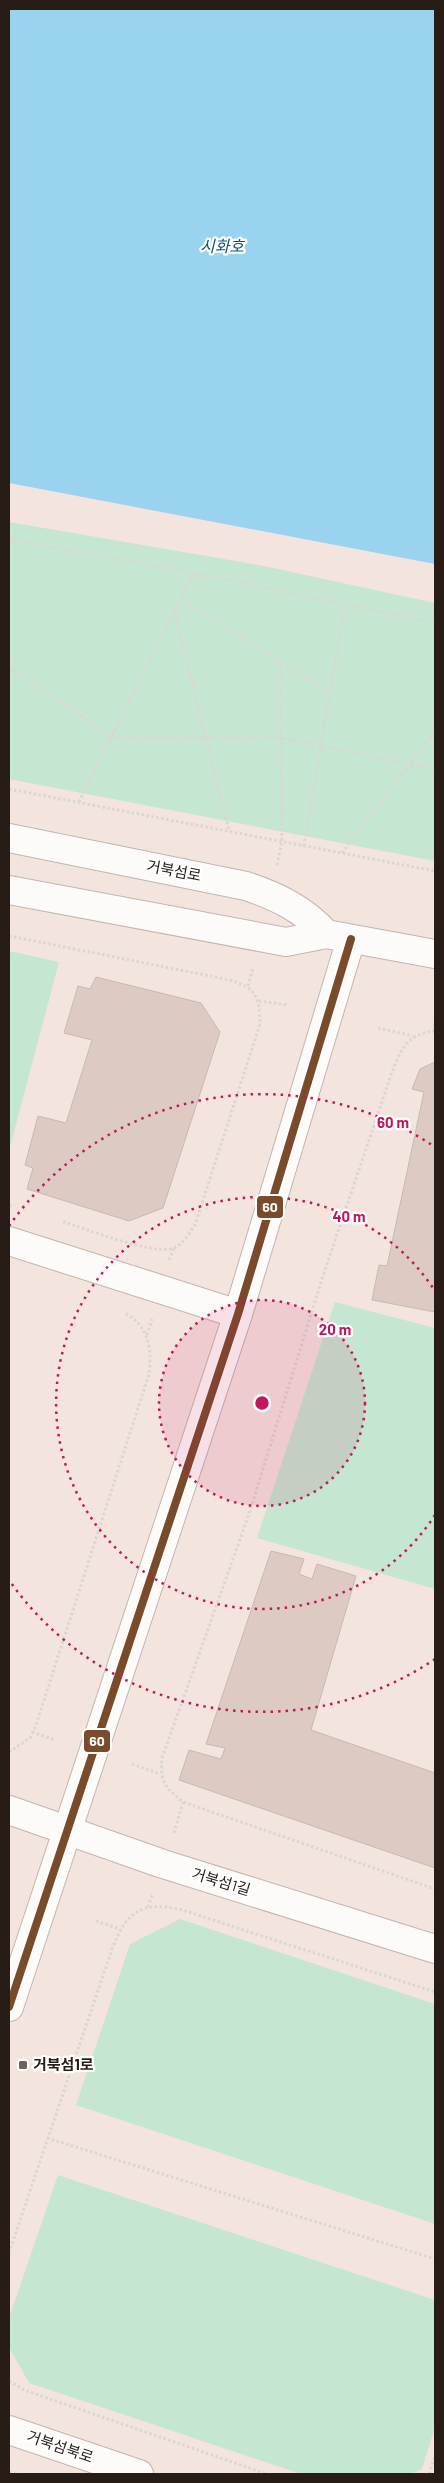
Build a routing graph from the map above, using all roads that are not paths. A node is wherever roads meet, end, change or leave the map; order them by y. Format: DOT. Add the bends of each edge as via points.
graph roads {
  1 [pos="9,838"];
  2 [pos="9,890"];
  3 [pos="339,936"];
  4 [pos="435,954"];
  5 [pos="9,1241"];
  6 [pos="238,1314"];
  7 [pos="9,1810"];
  8 [pos="69,1830"];
  9 [pos="435,1948"];
  10 [pos="9,2007"];
  11 [pos="9,2430"];
  12 [pos="139,2474"];
  1 -- 3 [label="street, 거북섬로" via="246,886 271,894"];
  2 -- 3 [label="street" via="286,942"];
  3 -- 4 [label="street"];
  3 -- 6 [label="street"];
  5 -- 6 [label="street"];
  6 -- 8 [label="street"];
  7 -- 8 [label="street, 거북섬1길"];
  8 -- 9 [label="street, 거북섬1길" via="163,1864"];
  8 -- 10 [label="street"];
  11 -- 12 [label="street, 거북섬북로"];
}
